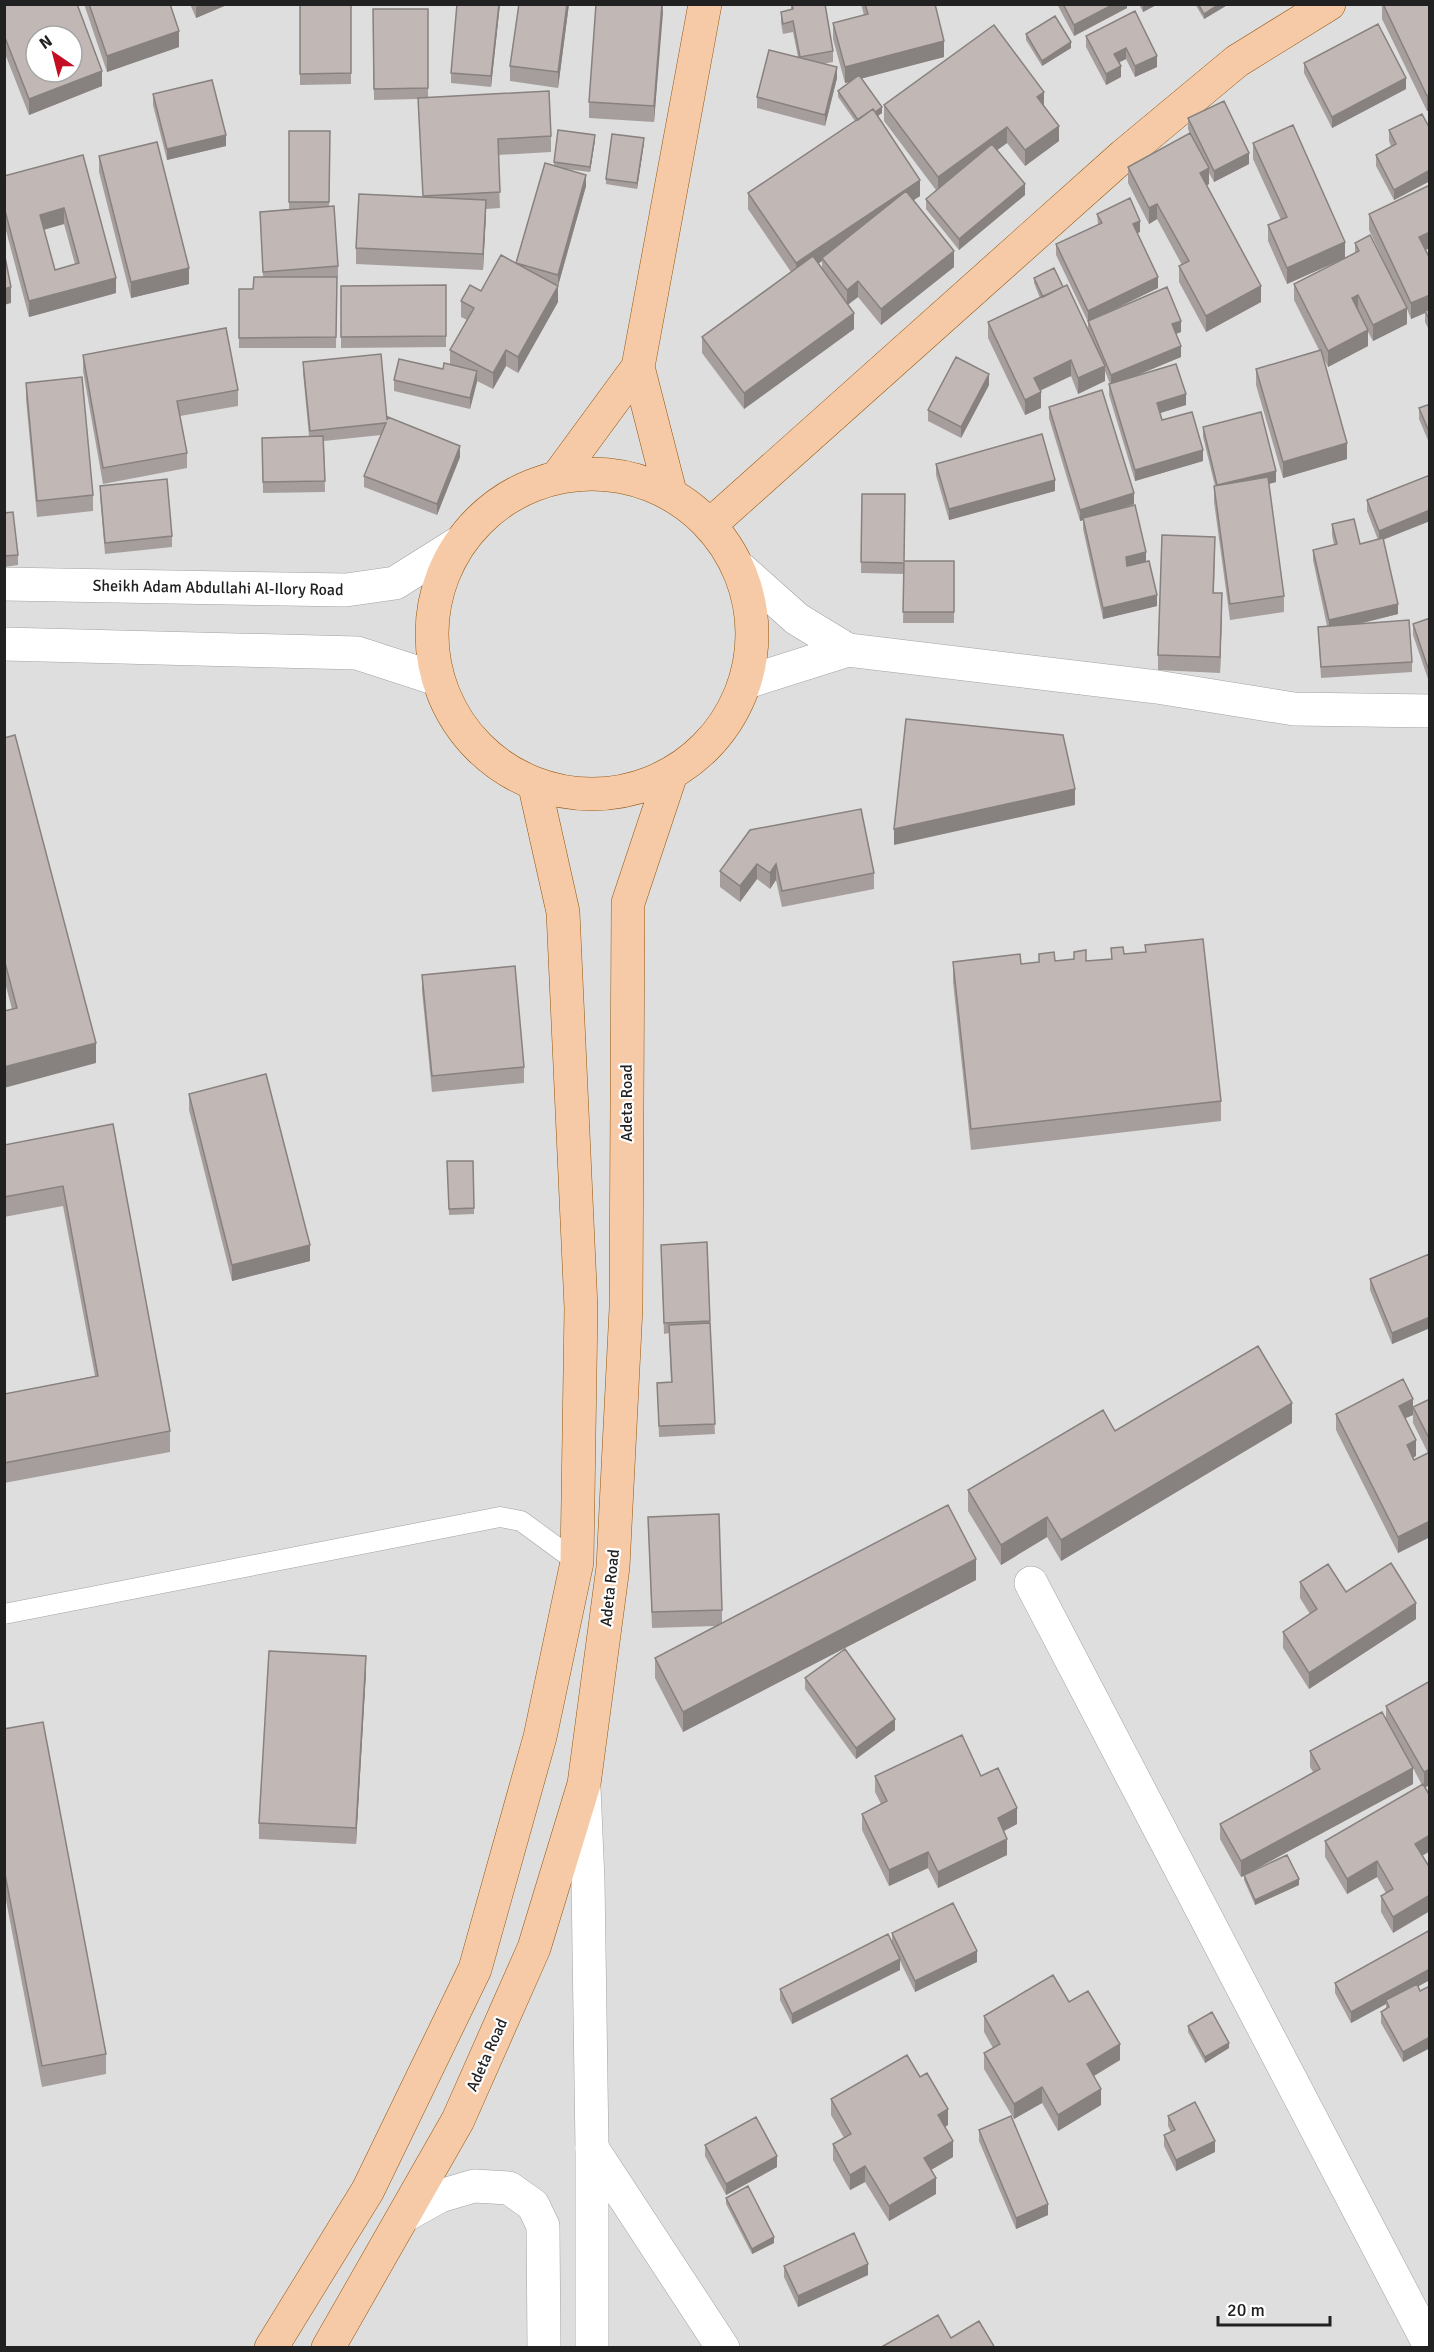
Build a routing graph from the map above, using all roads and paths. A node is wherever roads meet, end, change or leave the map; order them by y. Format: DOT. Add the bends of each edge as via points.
graph roads {
  1 [pos="705,4"];
  2 [pos="1329,4"];
  3 [pos="638,367"];
  4 [pos="558,476"];
  5 [pos="670,492"];
  6 [pos="711,524"];
  7 [pos="457,544"];
  8 [pos="741,569"];
  9 [pos="4,584"];
  10 [pos="4,644"];
  11 [pos="848,650"];
  12 [pos="434,678"];
  13 [pos="747,682"];
  14 [pos="1430,711"];
  15 [pos="670,777"];
  16 [pos="535,787"];
  17 [pos="577,1562"];
  18 [pos="1032,1583"];
  19 [pos="4,1614"];
  20 [pos="584,1784"];
  21 [pos="592,2148"];
  22 [pos="404,2216"];
  23 [pos="1430,2346"];
  24 [pos="271,2348"];
  25 [pos="328,2348"];
  26 [pos="544,2348"];
  27 [pos="592,2348"];
  28 [pos="723,2348"];
  1 -- 3 [label="main road"];
  2 -- 6 [label="main road" via="1237,62 1124,155"];
  3 -- 4 [label="main road"];
  3 -- 5 [label="main road"];
  4 -- 5 [label="main road" via="620,474"];
  4 -- 7 [label="main road" via="501,500"];
  5 -- 6 [label="main road"];
  6 -- 8 [label="main road"];
  7 -- 9 [label="street, Sheikh Adam Abdullahi Al-Ilory Road" via="395,583 346,590"];
  7 -- 12 [label="main road" via="432,605"];
  8 -- 11 [label="street" via="797,619"];
  8 -- 13 [label="main road" via="754,621"];
  10 -- 12 [label="street" via="357,653"];
  11 -- 13 [label="street"];
  11 -- 14 [label="street" via="1157,687 1294,709"];
  12 -- 16 [label="main road" via="471,745"];
  13 -- 15 [label="main road" via="717,737"];
  15 -- 16 [label="main road" via="611,796"];
  15 -- 20 [label="main road, Adeta Road" via="628,903 627,1308 614,1568"];
  16 -- 17 [label="main road" via="563,912 581,1308"];
  17 -- 19 [label="lane" via="521,1521 500,1517"];
  17 -- 24 [label="main road" via="540,1737 475,1969 368,2190"];
  18 -- 23 [label="street"];
  20 -- 21 [label="street"];
  20 -- 22 [label="main road, Adeta Road" via="534,1948 458,2120"];
  21 -- 27 [label="street"];
  21 -- 28 [label="street"];
  22 -- 25 [label="main road, Adeta Road"];
  22 -- 26 [label="street" via="440,2196 474,2186 508,2188 533,2205 543,2226"];
}
